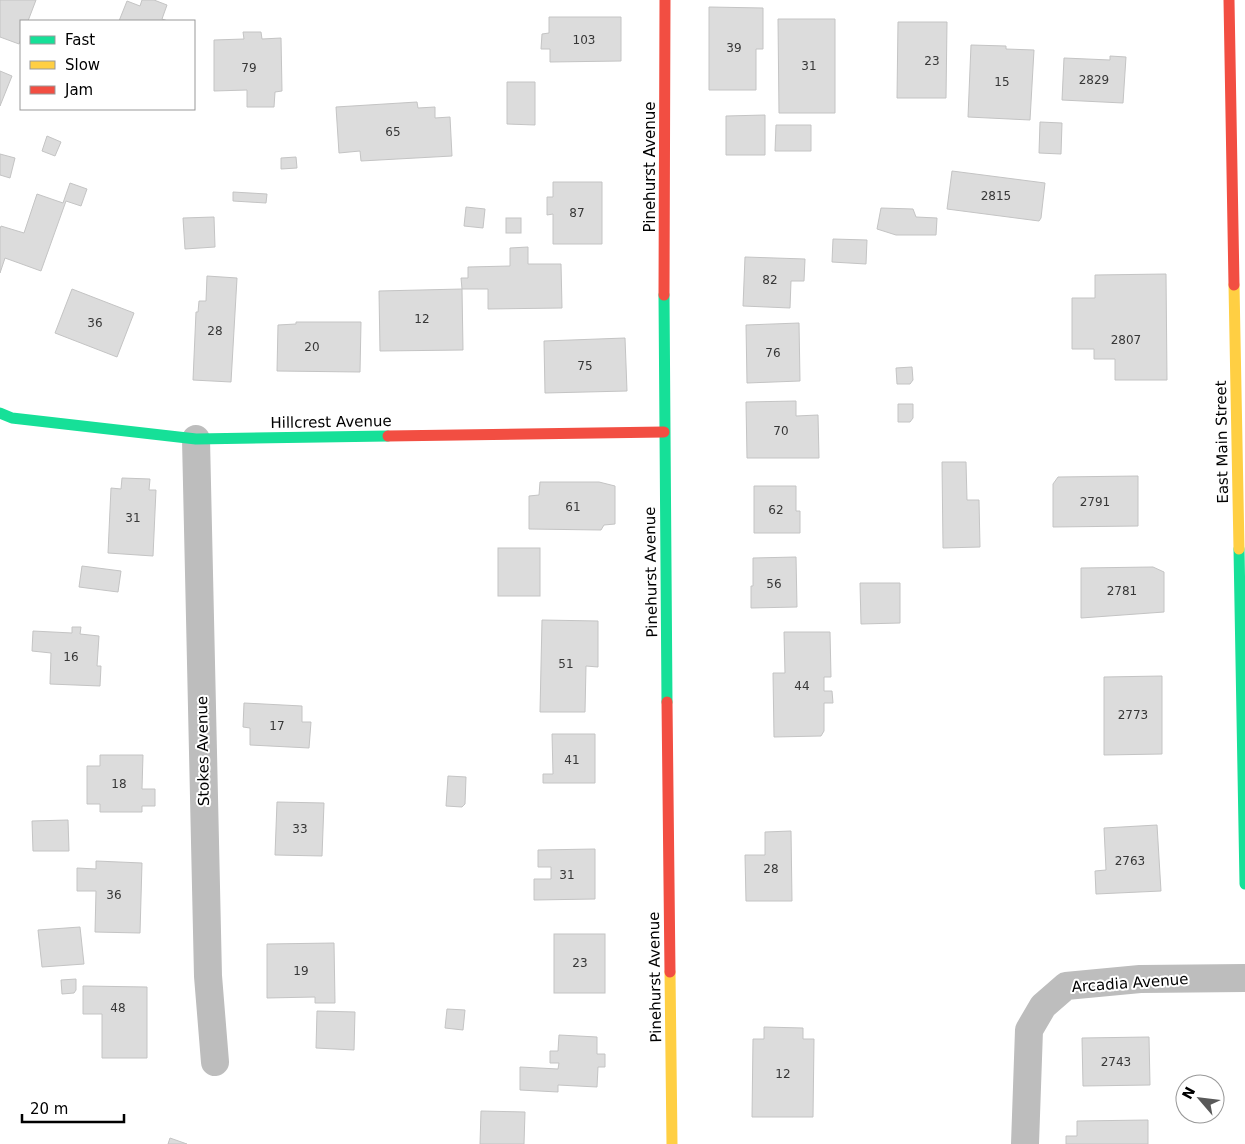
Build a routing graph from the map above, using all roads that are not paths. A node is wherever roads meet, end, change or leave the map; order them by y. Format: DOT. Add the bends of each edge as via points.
graph roads {
  1 [pos="665,0"];
  2 [pos="1229,0"];
  3 [pos="0,413"];
  4 [pos="664,432"];
  5 [pos="196,439"];
  6 [pos="1245,884"];
  7 [pos="1245,978"];
  8 [pos="215,1062"];
  9 [pos="672,1144"];
  10 [pos="1025,1144"];
  1 -- 4 [label="street, Pinehurst Avenue"];
  2 -- 6 [label="street, East Main Street"];
  3 -- 5 [label="street, Hillcrest Avenue" via="12,418"];
  4 -- 5 [label="street, Hillcrest Avenue"];
  4 -- 9 [label="street, Pinehurst Avenue"];
  5 -- 8 [label="street, Stokes Avenue" via="208,976"];
  7 -- 10 [label="street, Arcadia Avenue" via="1140,979 1066,986 1042,1006 1029,1030"];
}
